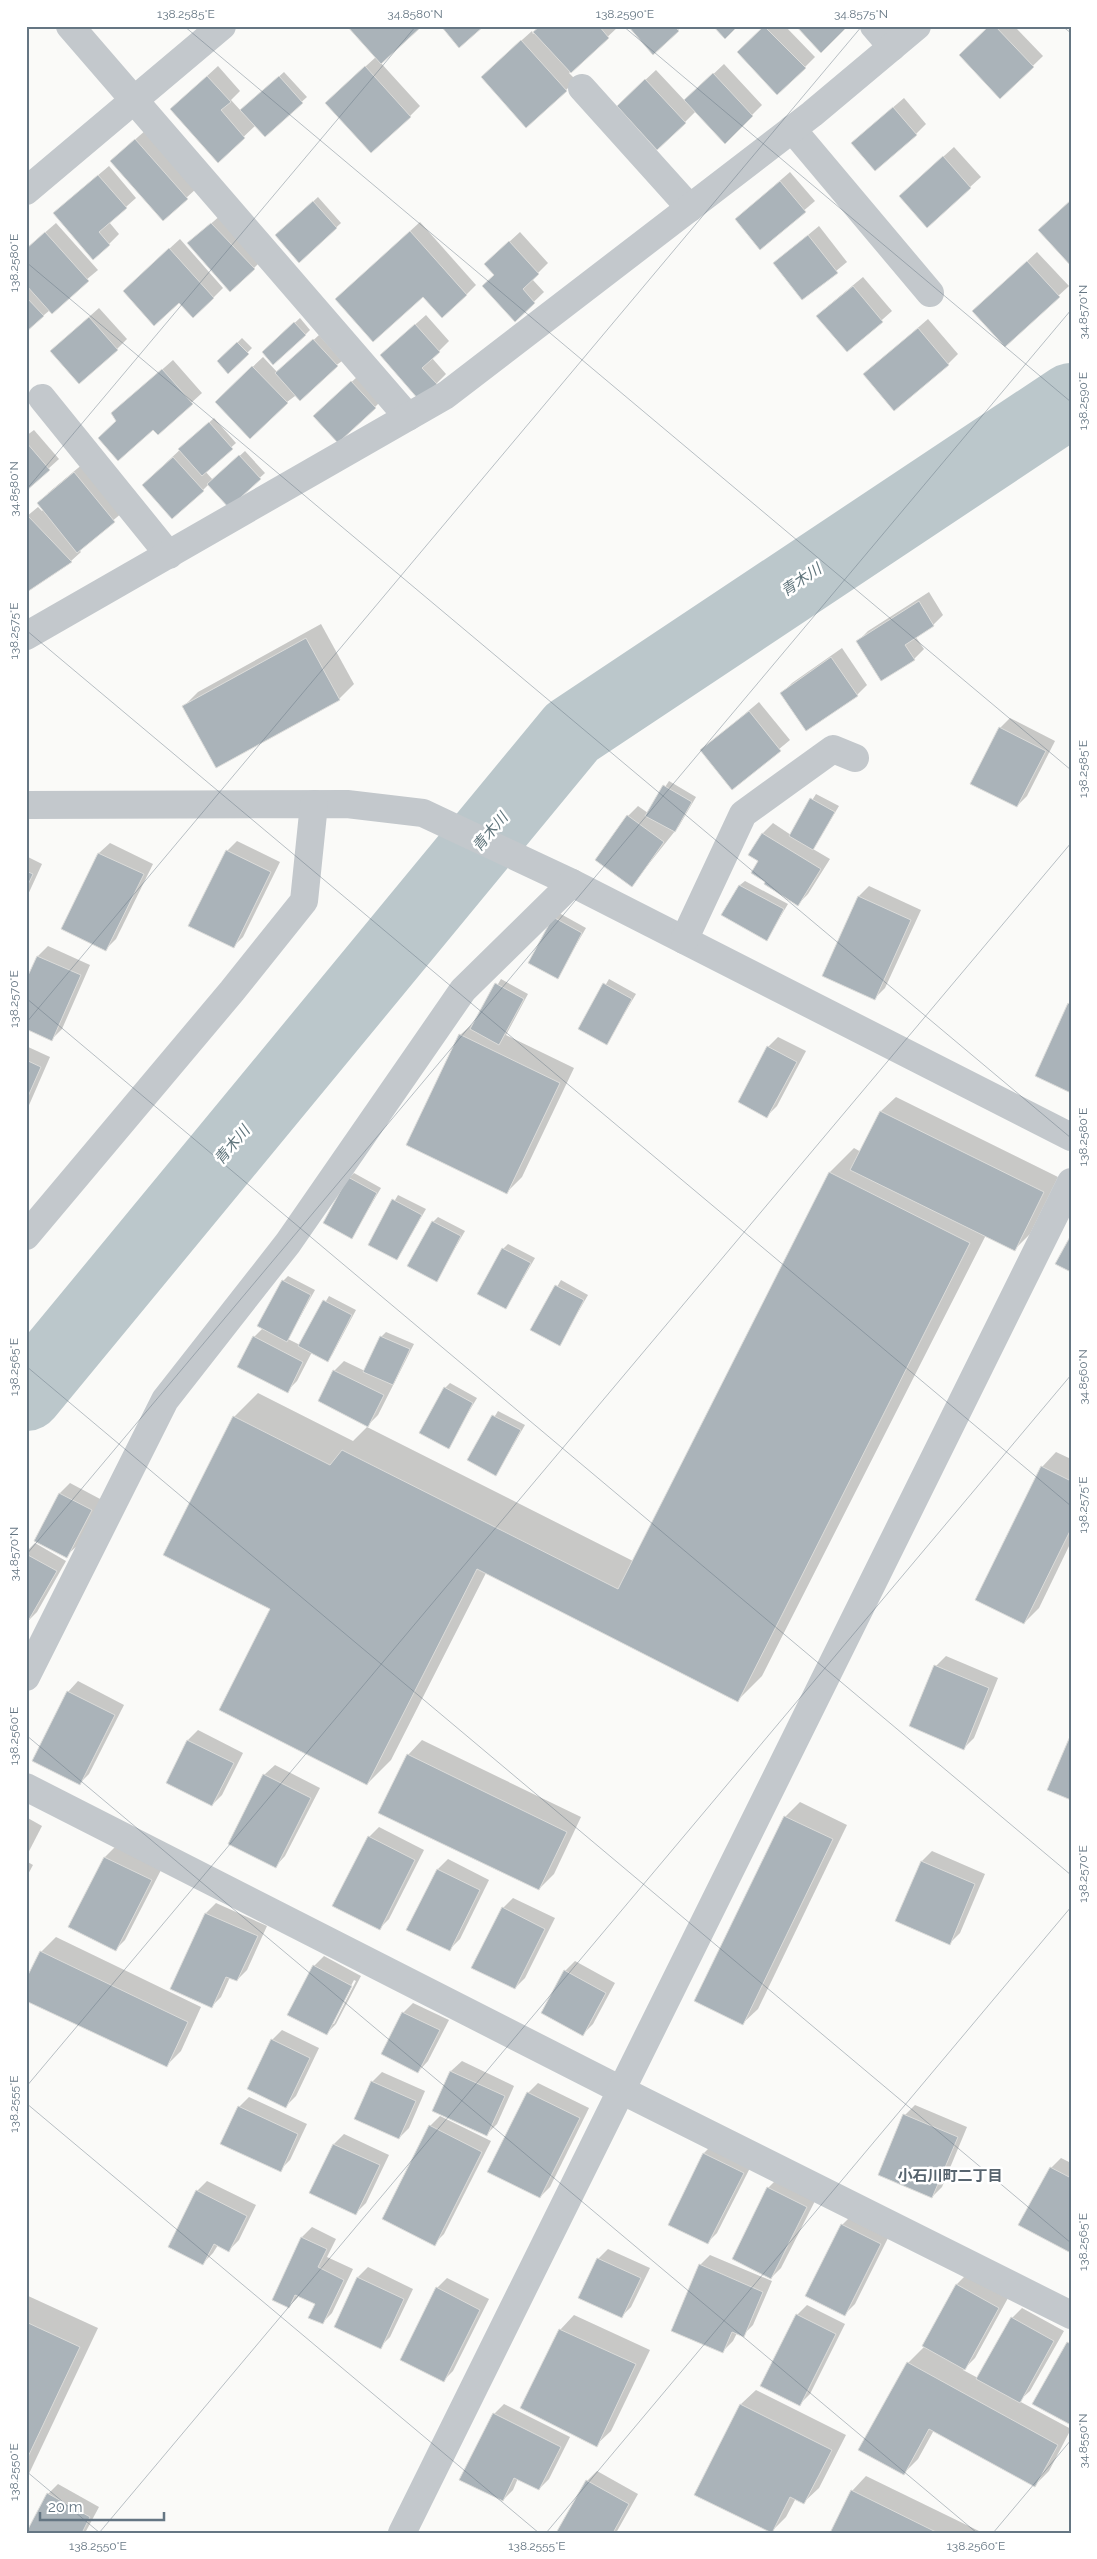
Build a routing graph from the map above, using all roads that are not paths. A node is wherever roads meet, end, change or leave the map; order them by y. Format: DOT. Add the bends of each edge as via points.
graph roads {
  1 [pos="70,26"];
  2 [pos="222,26"];
  3 [pos="874,26"];
  4 [pos="918,26"];
  5 [pos="892,47"];
  6 [pos="582,88"];
  7 [pos="133,101"];
  8 [pos="792,129"];
  9 [pos="26,191"];
  10 [pos="690,208"];
  11 [pos="930,293"];
  12 [pos="42,398"];
  13 [pos="408,417"];
  14 [pos="169,554"];
  15 [pos="26,636"];
  16 [pos="855,758"];
  17 [pos="314,804"];
  18 [pos="26,805"];
  19 [pos="572,883"];
  20 [pos="684,940"];
  21 [pos="1071,1137"];
  22 [pos="1071,1182"];
  23 [pos="26,1236"];
  24 [pos="26,1678"];
  25 [pos="26,1787"];
  26 [pos="621,2090"];
  27 [pos="1071,2315"];
  28 [pos="402,2533"];
  1 -- 7 [label="street"];
  2 -- 7 [label="street"];
  3 -- 5 [label="street"];
  4 -- 5 [label="street"];
  5 -- 8 [label="street"];
  6 -- 10 [label="street"];
  7 -- 9 [label="street"];
  7 -- 13 [label="street"];
  8 -- 10 [label="street"];
  8 -- 11 [label="street"];
  10 -- 13 [label="street" via="446,395"];
  12 -- 14 [label="street"];
  13 -- 14 [label="street"];
  14 -- 15 [label="street"];
  16 -- 20 [label="street" via="833,749 743,814"];
  17 -- 18 [label="street"];
  17 -- 19 [label="street" via="347,804 423,813"];
  17 -- 23 [label="street" via="304,901"];
  19 -- 20 [label="street"];
  19 -- 24 [label="street" via="463,990 288,1242 165,1400"];
  20 -- 21 [label="street"];
  22 -- 26 [label="street"];
  25 -- 26 [label="street"];
  26 -- 27 [label="street"];
  26 -- 28 [label="street"];
}
